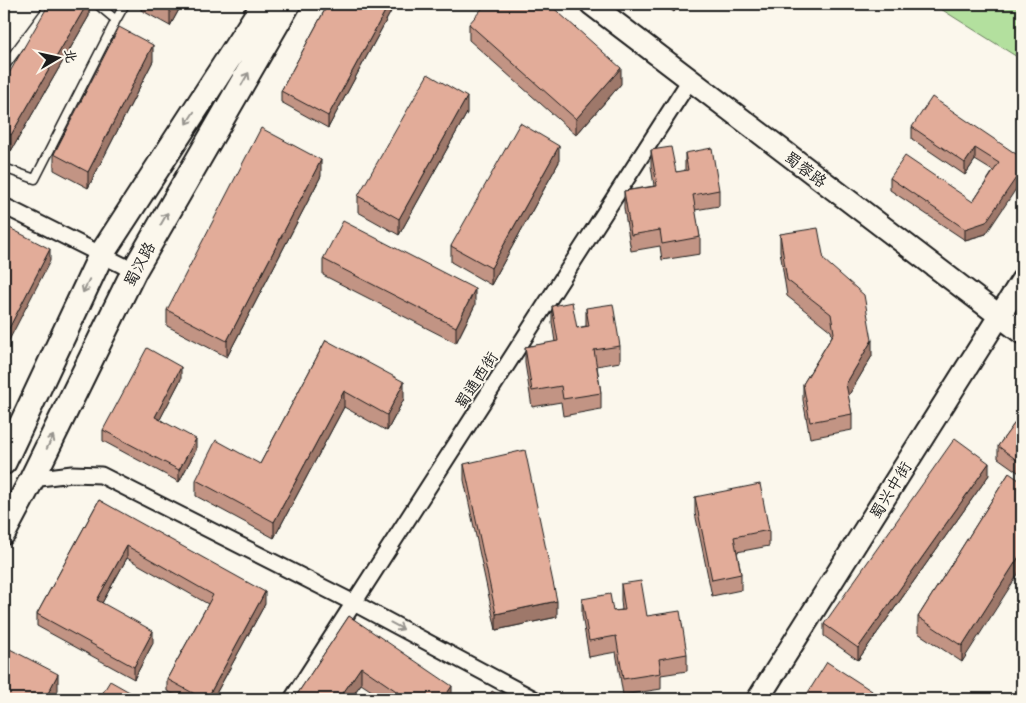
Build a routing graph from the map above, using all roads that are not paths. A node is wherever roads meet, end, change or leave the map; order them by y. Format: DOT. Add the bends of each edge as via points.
graph roads {
  1 [pos="51,4"];
  2 [pos="97,4"];
  3 [pos="125,4"];
  4 [pos="264,4"];
  5 [pos="288,4"];
  6 [pos="591,4"];
  7 [pos="116,20"];
  8 [pos="4,67"];
  9 [pos="690,80"];
  10 [pos="4,168"];
  11 [pos="4,206"];
  12 [pos="101,254"];
  13 [pos="134,271"];
  14 [pos="1022,280"];
  15 [pos="1000,316"];
  16 [pos="1022,333"];
  17 [pos="4,462"];
  18 [pos="32,479"];
  19 [pos="4,532"];
  20 [pos="354,603"];
  21 [pos="292,699"];
  22 [pos="534,699"];
  23 [pos="758,699"];
  1 -- 8 [label="lane"];
  2 -- 7 [label="lane"];
  3 -- 7 [label="lane"];
  4 -- 12 [label="main road, one-way"];
  13 -- 5 [label="main road, 蜀汉路, one-way"];
  6 -- 9 [label="street, 蜀蓉路"];
  7 -- 10 [label="lane" via="35,179"];
  9 -- 15 [label="street, 蜀蓉路"];
  9 -- 20 [label="street, 蜀通西街"];
  11 -- 12 [label="street"];
  12 -- 13 [label="street"];
  12 -- 17 [label="main road, one-way"];
  18 -- 13 [label="main road, 蜀汉路, one-way"];
  14 -- 15 [label="street, 蜀兴中街"];
  15 -- 16 [label="street, 蜀蓉路"];
  15 -- 23 [label="street, 蜀兴中街"];
  18 -- 19 [label="main road, 蜀汉路"];
  18 -- 20 [label="street" via="72,474 101,475"];
  20 -- 21 [label="street, 蜀通西街"];
  20 -- 22 [label="street, one-way"];
}
